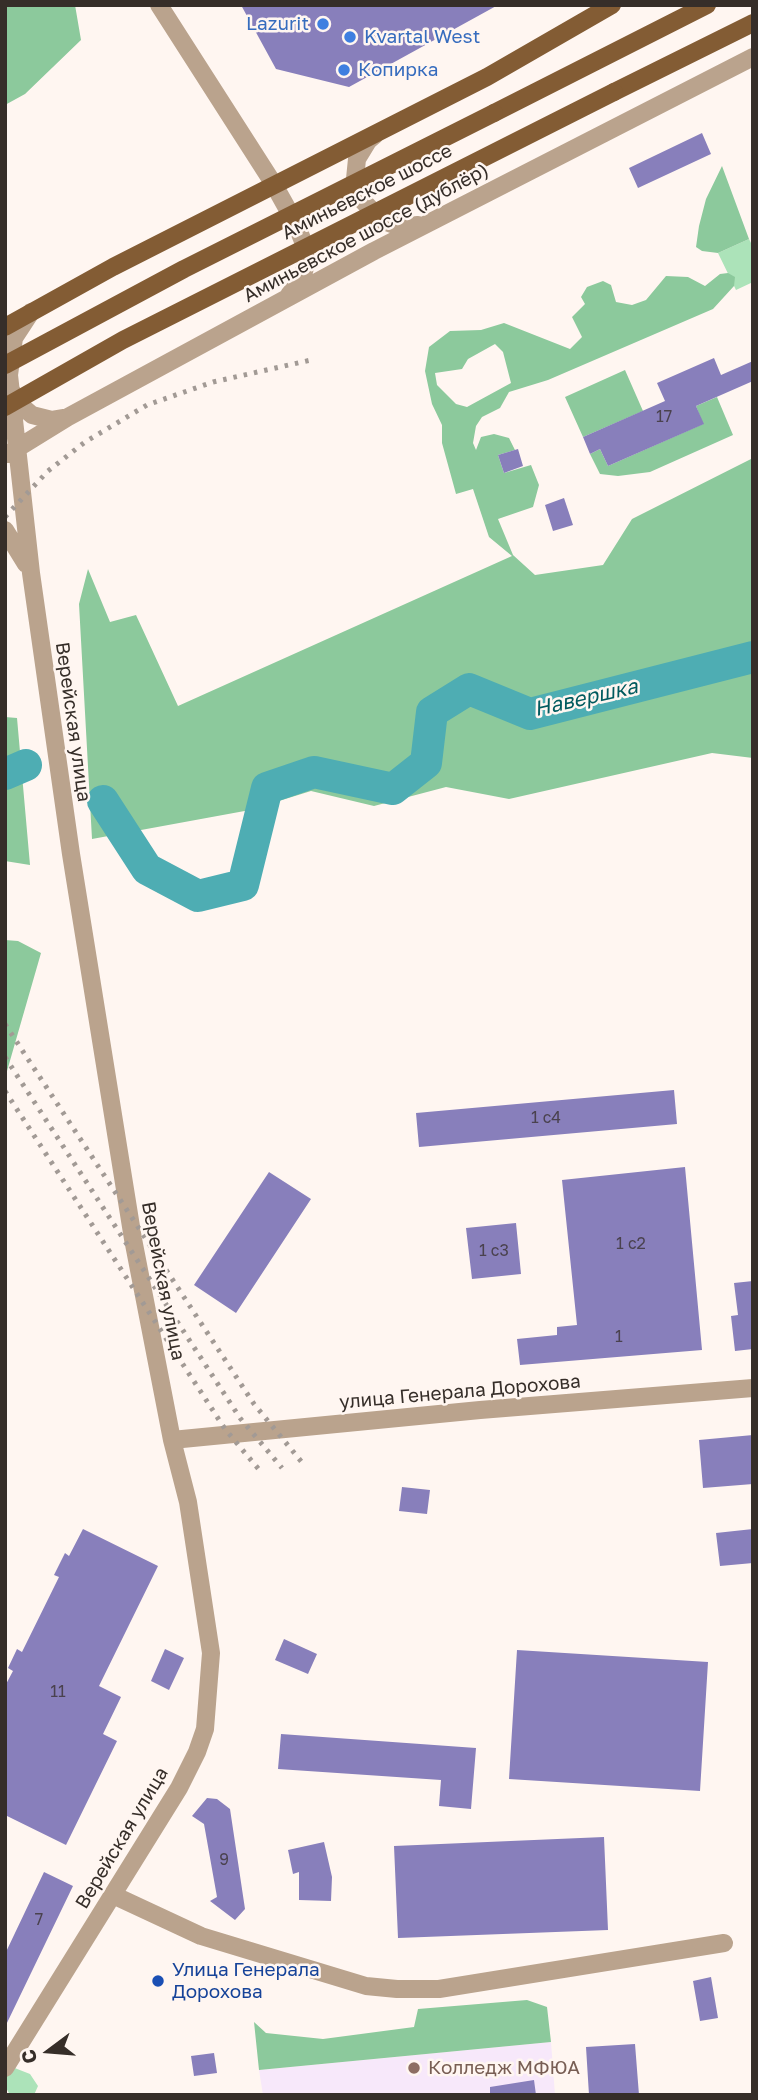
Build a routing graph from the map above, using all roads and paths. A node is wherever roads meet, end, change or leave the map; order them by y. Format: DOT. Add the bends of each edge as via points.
graph roads {
  1 [pos="159,5"];
  2 [pos="612,5"];
  3 [pos="708,5"];
  4 [pos="753,23"];
  5 [pos="753,57"];
  6 [pos="384,129"];
  7 [pos="273,183"];
  8 [pos="430,222"];
  9 [pos="286,299"];
  10 [pos="31,312"];
  11 [pos="5,327"];
  12 [pos="5,365"];
  13 [pos="10,387"];
  14 [pos="5,407"];
  15 [pos="68,417"];
  16 [pos="11,453"];
  17 [pos="5,530"];
  18 [pos="31,573"];
  19 [pos="753,1388"];
  20 [pos="172,1440"];
  21 [pos="113,1895"];
  22 [pos="724,1943"];
  23 [pos="5,2068"];
  1 -- 7 [label="street"];
  2 -- 6 [label="main road"];
  3 -- 12 [label="main road, Аминьевское шоссе, bridge" via="184,269"];
  4 -- 14 [label="main road, Аминьевское шоссе, bridge" via="123,340"];
  5 -- 8 [label="street, Аминьевское шоссе (дублёр)"];
  6 -- 7 [label="main road"];
  6 -- 8 [label="street" via="368,141 358,159 355,179 360,198 373,214 390,224 410,227"];
  7 -- 9 [label="street" via="304,244 302,279"];
  7 -- 10 [label="main road"];
  8 -- 9 [label="street, Аминьевское шоссе (дублёр)"];
  9 -- 15 [label="street, Аминьевское шоссе (дублёр)"];
  10 -- 11 [label="main road"];
  10 -- 13 [label="street, Верейская улица" via="14,338"];
  13 -- 15 [label="street" via="18,403 32,415 52,420"];
  13 -- 16 [label="street, Верейская улица"];
  15 -- 16 [label="street, Аминьевское шоссе (дублёр)"];
  16 -- 18 [label="street, Верейская улица"];
  17 -- 18 [label="street"];
  18 -- 20 [label="street, Верейская улица" via="66,828 133,1239"];
  19 -- 20 [label="street, улица Генерала Дорохова"];
  20 -- 21 [label="street, Верейская улица" via="206,1609 211,1653 205,1729 179,1788"];
  21 -- 22 [label="street" via="201,1936 366,1986 397,1989 461,1986"];
  21 -- 23 [label="street, Верейская улица"];
}
